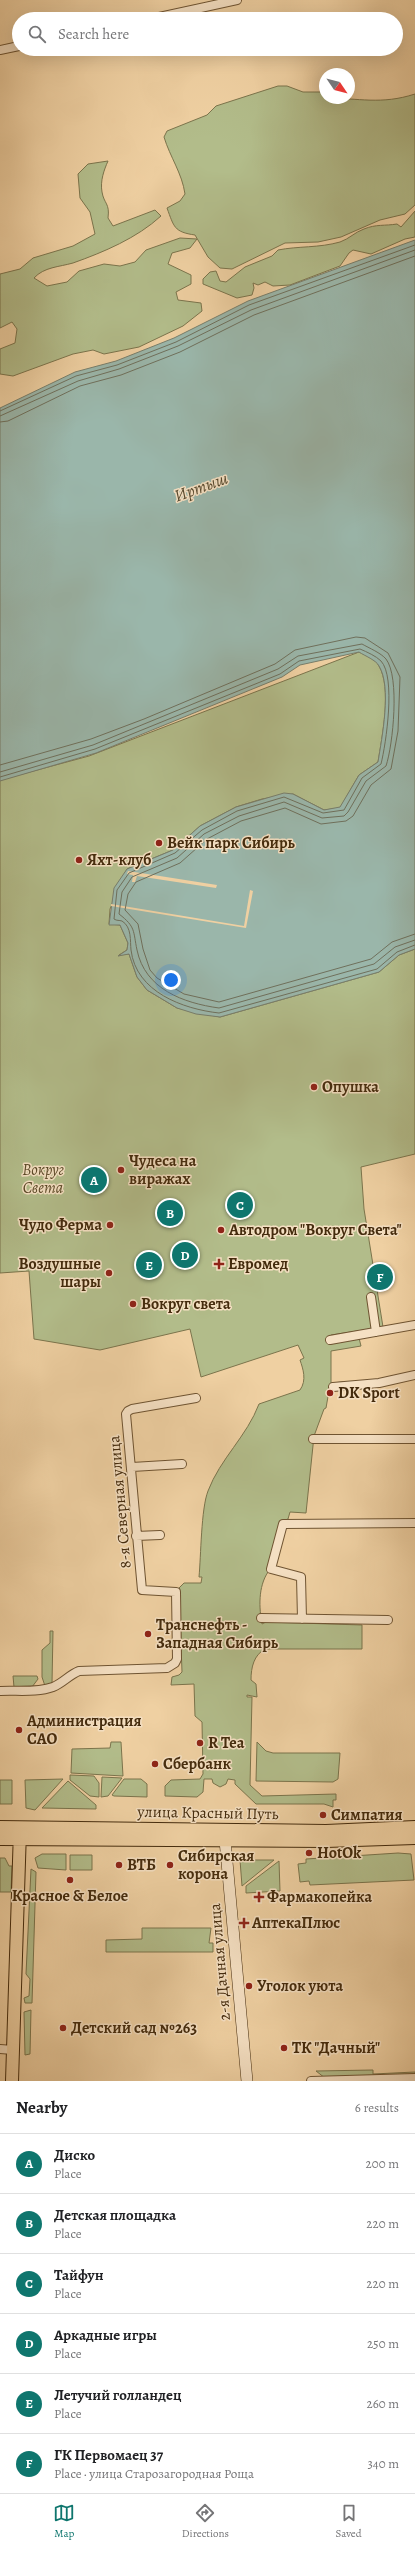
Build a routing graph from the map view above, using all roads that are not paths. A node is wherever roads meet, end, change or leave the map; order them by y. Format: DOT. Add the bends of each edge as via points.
graph roads {
  1 [pos="237,0"];
  2 [pos="182,12"];
  3 [pos="12,47"];
  4 [pos="0,50"];
  5 [pos="371,1297"];
  6 [pos="415,1325"];
  7 [pos="376,1332"];
  8 [pos="330,1340"];
  9 [pos="415,1375"];
  10 [pos="333,1387"];
  11 [pos="196,1398"];
  12 [pos="313,1439"];
  13 [pos="415,1439"];
  14 [pos="182,1464"];
  15 [pos="132,1467"];
  16 [pos="415,1523"];
  17 [pos="160,1535"];
  18 [pos="136,1536"];
  19 [pos="261,1618"];
  20 [pos="302,1619"];
  21 [pos="388,1620"];
  22 [pos="0,1691"];
  23 [pos="0,1827"];
  24 [pos="415,1827"];
  25 [pos="415,1831"];
  26 [pos="20,1833"];
  27 [pos="0,1838"];
  28 [pos="415,1838"];
  29 [pos="225,1840"];
  30 [pos="0,2049"];
  31 [pos="13,2050"];
  32 [pos="415,2078"];
  33 [pos="12,2081"];
  34 [pos="247,2081"];
  35 [pos="311,2081"];
  1 -- 2 [label="street"];
  3 -- 4 [label="street"];
  5 -- 7 [label="street"];
  6 -- 7 [label="street"];
  7 -- 8 [label="street"];
  9 -- 10 [label="street"];
  11 -- 15 [label="street, 8-я Северная улица" via="128,1410"];
  12 -- 13 [label="street"];
  14 -- 15 [label="street"];
  15 -- 18 [label="street, 8-я Северная улица"];
  16 -- 20 [label="street" via="283,1524 271,1569 301,1577"];
  17 -- 18 [label="street"];
  18 -- 22 [label="street, 8-я Северная улица" via="142,1590 176,1592 175,1663 167,1668 79,1671 71,1674 60,1684 46,1689"];
  19 -- 20 [label="street"];
  20 -- 21 [label="street"];
  23 -- 26 [label="main road, улица Красный Путь"];
  24 -- 25 [label="street"];
  24 -- 26 [label="main road, улица Красный Путь" via="326,1831"];
  26 -- 27 [label="main road, улица Красный Путь"];
  26 -- 29 [label="main road, улица Красный Путь"];
  26 -- 31 [label="main road"];
  28 -- 29 [label="main road, улица Красный Путь"];
  29 -- 34 [label="street, 2-я Дачная улица"];
  30 -- 31 [label="street"];
  31 -- 33 [label="main road"];
  32 -- 35 [label="street"];
}
